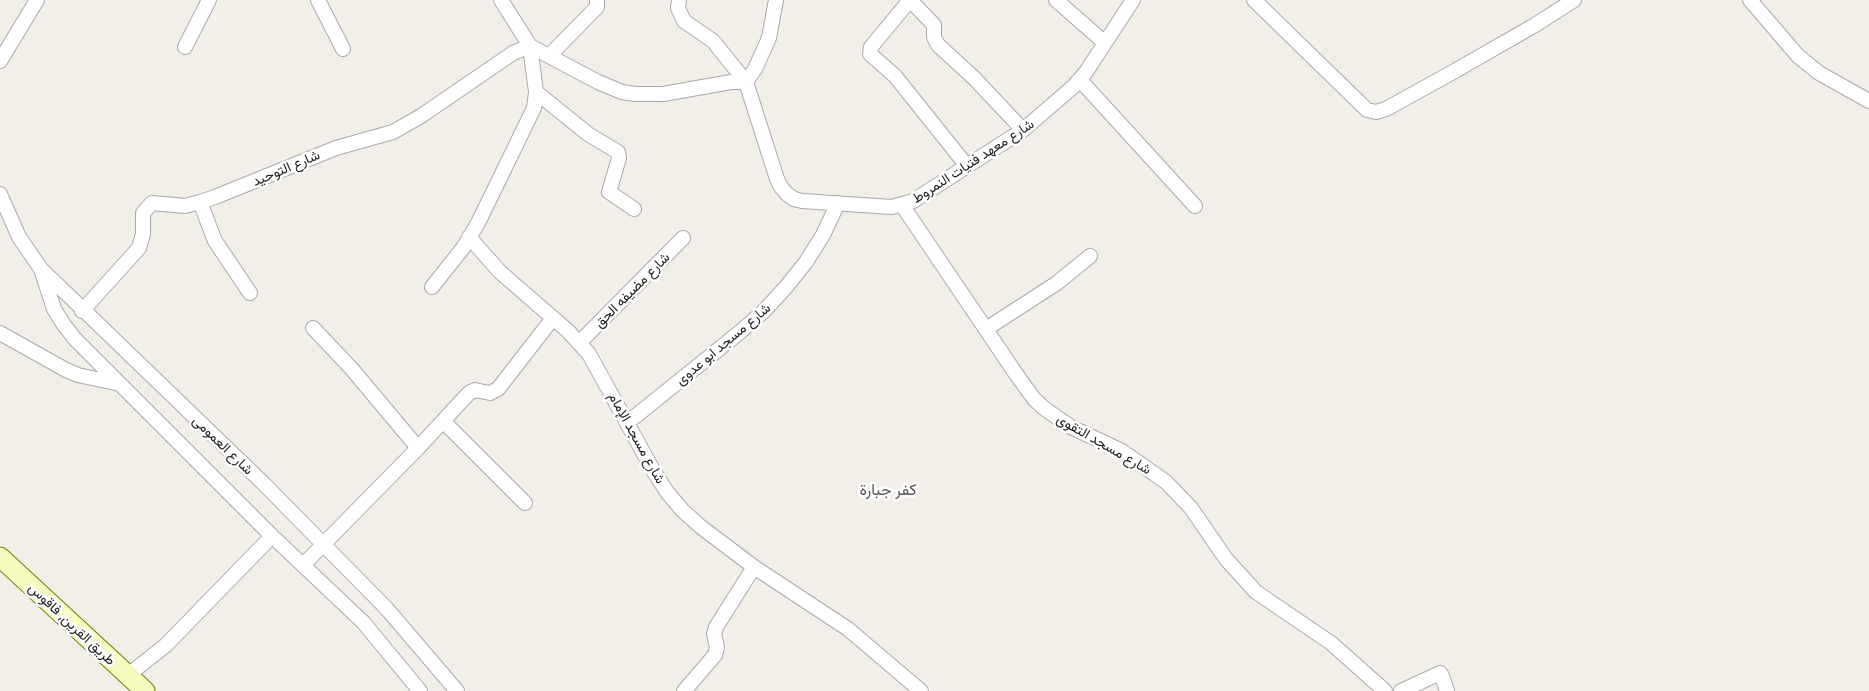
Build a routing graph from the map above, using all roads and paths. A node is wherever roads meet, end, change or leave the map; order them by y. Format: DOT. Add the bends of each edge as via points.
graph roads {
  1 [pos="37,0"];
  2 [pos="209,0"];
  3 [pos="318,0"];
  4 [pos="501,0"];
  5 [pos="597,0"];
  6 [pos="679,0"];
  7 [pos="776,0"];
  8 [pos="910,0"];
  9 [pos="1056,0"];
  10 [pos="1133,0"];
  11 [pos="1254,0"];
  12 [pos="1574,0"];
  13 [pos="1750,0"];
  14 [pos="1104,43"];
  15 [pos="530,46"];
  16 [pos="185,47"];
  17 [pos="343,49"];
  18 [pos="549,56"];
  19 [pos="0,61"];
  20 [pos="1080,80"];
  21 [pos="746,82"];
  22 [pos="536,92"];
  23 [pos="1869,101"];
  24 [pos="1023,130"];
  25 [pos="967,166"];
  26 [pos="0,194"];
  27 [pos="200,202"];
  28 [pos="838,203"];
  29 [pos="902,205"];
  30 [pos="1195,206"];
  31 [pos="634,209"];
  32 [pos="469,237"];
  33 [pos="683,238"];
  34 [pos="1090,256"];
  35 [pos="41,269"];
  36 [pos="432,287"];
  37 [pos="250,293"];
  38 [pos="82,311"];
  39 [pos="553,318"];
  40 [pos="313,328"];
  41 [pos="986,329"];
  42 [pos="0,334"];
  43 [pos="580,342"];
  44 [pos="120,384"];
  45 [pos="443,421"];
  46 [pos="627,423"];
  47 [pos="418,448"];
  48 [pos="524,503"];
  49 [pos="272,536"];
  50 [pos="323,544"];
  51 [pos="0,557"];
  52 [pos="303,565"];
  53 [pos="754,567"];
  54 [pos="127,676"];
  55 [pos="145,691"];
  56 [pos="420,691"];
  57 [pos="458,691"];
  58 [pos="684,691"];
  59 [pos="921,691"];
  60 [pos="1385,691"];
  61 [pos="1401,691"];
  62 [pos="1447,691"];
  1 -- 19 [label="street"];
  2 -- 16 [label="street"];
  3 -- 17 [label="street"];
  4 -- 15 [label="street"];
  5 -- 18 [label="street" via="596,6"];
  6 -- 21 [label="street" via="678,8 684,21 713,41"];
  7 -- 21 [label="street" via="768,38"];
  8 -- 24 [label="street" via="934,24 938,45"];
  8 -- 25 [label="street" via="871,47 870,54 895,76"];
  9 -- 14 [label="street"];
  10 -- 14 [label="street, شارع معهد فتيات النمروط"];
  11 -- 12 [label="street" via="1367,110 1376,112 1453,72"];
  13 -- 23 [label="street" via="1798,56 1819,73"];
  14 -- 20 [label="street, شارع معهد فتيات النمروط"];
  15 -- 18 [label="street"];
  15 -- 22 [label="street"];
  15 -- 27 [label="street, شارع التوحيد" via="513,53 393,132 336,148"];
  18 -- 21 [label="street" via="598,82 635,94 663,94"];
  20 -- 24 [label="street, شارع معهد فتيات النمروط"];
  20 -- 30 [label="street"];
  21 -- 28 [label="street, شارع معهد فتيات النمروط" via="781,187 802,201"];
  22 -- 31 [label="street" via="588,134 618,152 609,192"];
  22 -- 32 [label="street" via="529,120"];
  24 -- 25 [label="street, شارع معهد فتيات النمروط"];
  25 -- 29 [label="street, شارع معهد فتيات النمروط"];
  26 -- 35 [label="street, شارع العمومى" via="19,237"];
  27 -- 37 [label="street" via="215,241"];
  27 -- 38 [label="street, شارع التوحيد" via="185,206 149,205 143,213 139,248"];
  28 -- 29 [label="street, شارع معهد فتيات النمروط"];
  28 -- 46 [label="street, شارع مسجد ابو عدوى" via="806,262 764,311"];
  29 -- 41 [label="street, شارع مسجد التقوى"];
  32 -- 36 [label="street"];
  32 -- 39 [label="street, شارع مسجد الإمام" via="500,272"];
  33 -- 43 [label="street, شارع مضيفه الحق"];
  34 -- 41 [label="street" via="1057,283"];
  35 -- 38 [label="street, شارع العمومى"];
  35 -- 44 [label="street" via="54,309 64,325"];
  38 -- 50 [label="street, شارع العمومى"];
  39 -- 43 [label="street, شارع مسجد الإمام"];
  39 -- 45 [label="street" via="498,389 490,393 472,391"];
  40 -- 47 [label="street"];
  41 -- 60 [label="street, شارع مسجد التقوى" via="1025,387 1045,409 1071,427 1122,451 1166,482 1191,508 1226,559 1256,592 1331,643"];
  42 -- 44 [label="street" via="66,370"];
  43 -- 46 [label="street, شارع مسجد الإمام" via="598,368"];
  44 -- 49 [label="street"];
  45 -- 47 [label="street"];
  45 -- 48 [label="street"];
  46 -- 53 [label="street, شارع مسجد الإمام" via="654,472 683,511"];
  47 -- 50 [label="street"];
  49 -- 52 [label="street"];
  49 -- 54 [label="street" via="166,645"];
  50 -- 52 [label="street"];
  50 -- 57 [label="street, شارع العمومى" via="387,609"];
  51 -- 54 [label="street, طريق القرين, فاقوس"];
  52 -- 56 [label="street" via="363,622"];
  53 -- 58 [label="street" via="716,627 715,655"];
  53 -- 59 [label="street, شارع مسجد الإمام" via="848,629"];
  54 -- 55 [label="street, طريق القرين, فاقوس"];
  61 -- 62 [label="street" via="1440,674"];
}
